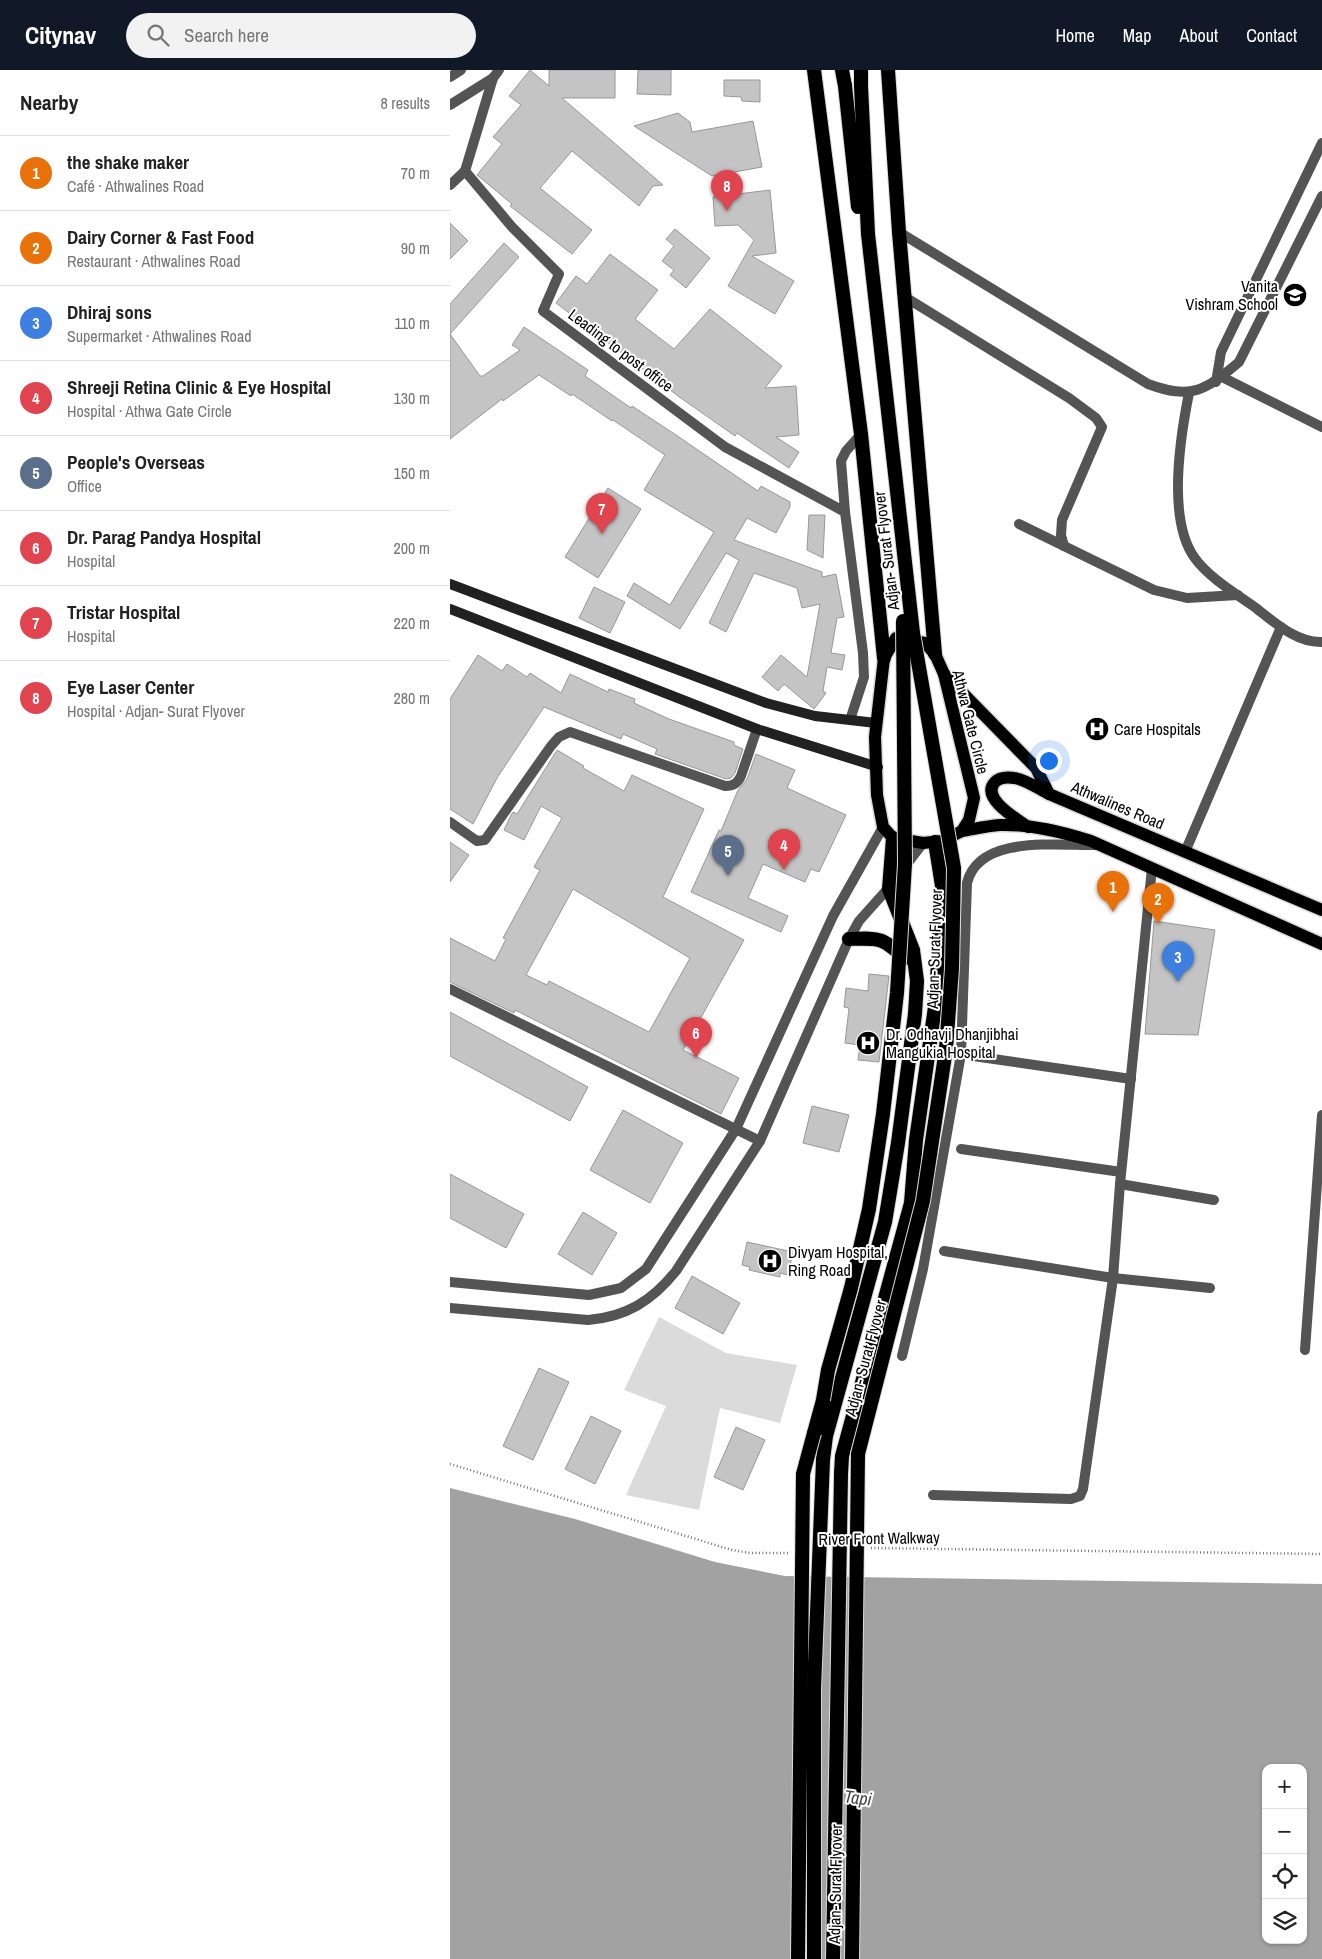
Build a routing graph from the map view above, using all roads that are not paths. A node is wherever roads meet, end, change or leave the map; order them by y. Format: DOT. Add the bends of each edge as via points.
graph roads {
  1 [pos="461,70"];
  2 [pos="814,70"];
  3 [pos="842,70"];
  4 [pos="861,70"];
  5 [pos="888,70"];
  6 [pos="496,74"];
  7 [pos="450,77"];
  8 [pos="450,105"];
  9 [pos="1322,144"];
  10 [pos="465,171"];
  11 [pos="450,185"];
  12 [pos="1322,196"];
  13 [pos="899,232"];
  14 [pos="905,297"];
  15 [pos="1219,379"];
  16 [pos="1189,393"];
  17 [pos="1322,427"];
  18 [pos="861,434"];
  19 [pos="846,512"];
  20 [pos="1020,524"];
  21 [pos="1064,546"];
  22 [pos="450,584"];
  23 [pos="1238,595"];
  24 [pos="450,609"];
  25 [pos="1281,627"];
  26 [pos="1322,642"];
  27 [pos="935,654"];
  28 [pos="884,658"];
  29 [pos="944,674"];
  30 [pos="850,720"];
  31 [pos="876,723"];
  32 [pos="757,729"];
  33 [pos="878,767"];
  34 [pos="1049,794"];
  35 [pos="450,822"];
  36 [pos="883,827"];
  37 [pos="1028,827"];
  38 [pos="962,831"];
  39 [pos="893,838"];
  40 [pos="929,843"];
  41 [pos="1101,845"];
  42 [pos="1185,852"];
  43 [pos="1152,868"];
  44 [pos="889,889"];
  45 [pos="1322,910"];
  46 [pos="849,939"];
  47 [pos="1322,944"];
  48 [pos="916,981"];
  49 [pos="450,989"];
  50 [pos="974,1056"];
  51 [pos="1131,1079"];
  52 [pos="1322,1114"];
  53 [pos="736,1129"];
  54 [pos="760,1140"];
  55 [pos="961,1149"];
  56 [pos="1122,1172"];
  57 [pos="1120,1184"];
  58 [pos="1214,1200"];
  59 [pos="944,1251"];
  60 [pos="1113,1278"];
  61 [pos="450,1282"];
  62 [pos="1210,1288"];
  63 [pos="450,1308"];
  64 [pos="1305,1350"];
  65 [pos="902,1356"];
  66 [pos="933,1495"];
  67 [pos="798,1959"];
  68 [pos="814,1959"];
  69 [pos="833,1959"];
  70 [pos="852,1959"];
  1 -- 7 [label="street"];
  2 -- 18 [label="highway"];
  3 -- 67 [label="highway, Adjan- Surat Flyover, bridge" via="904,633 905,864 897,993 869,1209 803,1474"];
  4 -- 70 [label="highway, Adjan- Surat Flyover, bridge" via="868,234 913,633 954,868 946,1048 923,1201 858,1454"];
  5 -- 13 [label="highway"];
  6 -- 8 [label="street"];
  6 -- 10 [label="street"];
  9 -- 15 [label="street" via="1221,352"];
  10 -- 11 [label="street"];
  10 -- 19 [label="street, Leading to post office" via="512,227 559,274 543,311 725,447"];
  12 -- 15 [label="street" via="1239,362"];
  13 -- 14 [label="highway"];
  13 -- 16 [label="street" via="1148,384 1169,392"];
  14 -- 21 [label="street" via="1069,398 1099,422 1102,427 1062,520 1060,535"];
  14 -- 27 [label="highway"];
  15 -- 16 [label="street"];
  15 -- 17 [label="street"];
  16 -- 23 [label="street" via="1179,453 1180,522 1184,541 1210,574"];
  18 -- 19 [label="street" via="841,461"];
  18 -- 28 [label="highway"];
  19 -- 30 [label="street" via="864,677"];
  20 -- 21 [label="street"];
  21 -- 23 [label="street" via="1173,596"];
  22 -- 30 [label="main road" via="766,703 815,716"];
  23 -- 25 [label="street"];
  24 -- 32 [label="main road"];
  25 -- 26 [label="street" via="1310,642"];
  25 -- 42 [label="street"];
  27 -- 28 [label="main road, Athwa Gate Circle" via="925,643 896,638"];
  27 -- 29 [label="main road, Athwa Gate Circle"];
  28 -- 31 [label="main road, Athwa Gate Circle"];
  29 -- 34 [label="main road, Athwalines Road" via="1036,768"];
  29 -- 38 [label="main road, Athwa Gate Circle" via="974,798 969,820"];
  30 -- 31 [label="main road"];
  31 -- 33 [label="main road, Athwa Gate Circle"];
  32 -- 33 [label="main road"];
  32 -- 35 [label="street" via="741,776 732,786 570,732 551,746 485,840 477,841"];
  33 -- 36 [label="main road, Athwa Gate Circle" via="877,795"];
  34 -- 37 [label="main road" via="1015,778 1003,777 991,788 992,795 1006,811"];
  34 -- 42 [label="main road, Athwalines Road"];
  36 -- 39 [label="main road"];
  36 -- 53 [label="street" via="833,916"];
  37 -- 38 [label="main road" via="1000,825"];
  37 -- 41 [label="main road" via="1058,831"];
  38 -- 40 [label="main road"];
  39 -- 40 [label="main road"];
  39 -- 44 [label="highway"];
  40 -- 44 [label="street"];
  40 -- 69 [label="highway, bridge" via="942,886 936,1000 916,1140 911,1203 842,1456"];
  41 -- 43 [label="main road"];
  41 -- 65 [label="street" via="1018,846 996,851 977,862 970,873 961,1054 923,1270"];
  42 -- 45 [label="main road, Athwalines Road"];
  43 -- 47 [label="main road"];
  43 -- 51 [label="street"];
  44 -- 46 [label="street" via="860,921"];
  44 -- 48 [label="highway" via="913,950"];
  46 -- 48 [label="highway" via="878,938 890,944 910,963"];
  46 -- 54 [label="street"];
  48 -- 68 [label="highway, bridge" via="915,1014 885,1222 826,1436 823,1460 814,1689"];
  49 -- 53 [label="street"];
  50 -- 51 [label="street"];
  51 -- 56 [label="street"];
  52 -- 64 [label="street"];
  53 -- 54 [label="street"];
  53 -- 61 [label="street" via="657,1253 646,1268 621,1288 605,1293 574,1295"];
  54 -- 63 [label="street" via="676,1271 660,1291 638,1305 611,1318 588,1320"];
  55 -- 56 [label="street"];
  56 -- 57 [label="street"];
  57 -- 58 [label="street"];
  57 -- 60 [label="street"];
  59 -- 60 [label="street"];
  60 -- 62 [label="street"];
  60 -- 66 [label="street" via="1080,1496 1071,1499"];
}
